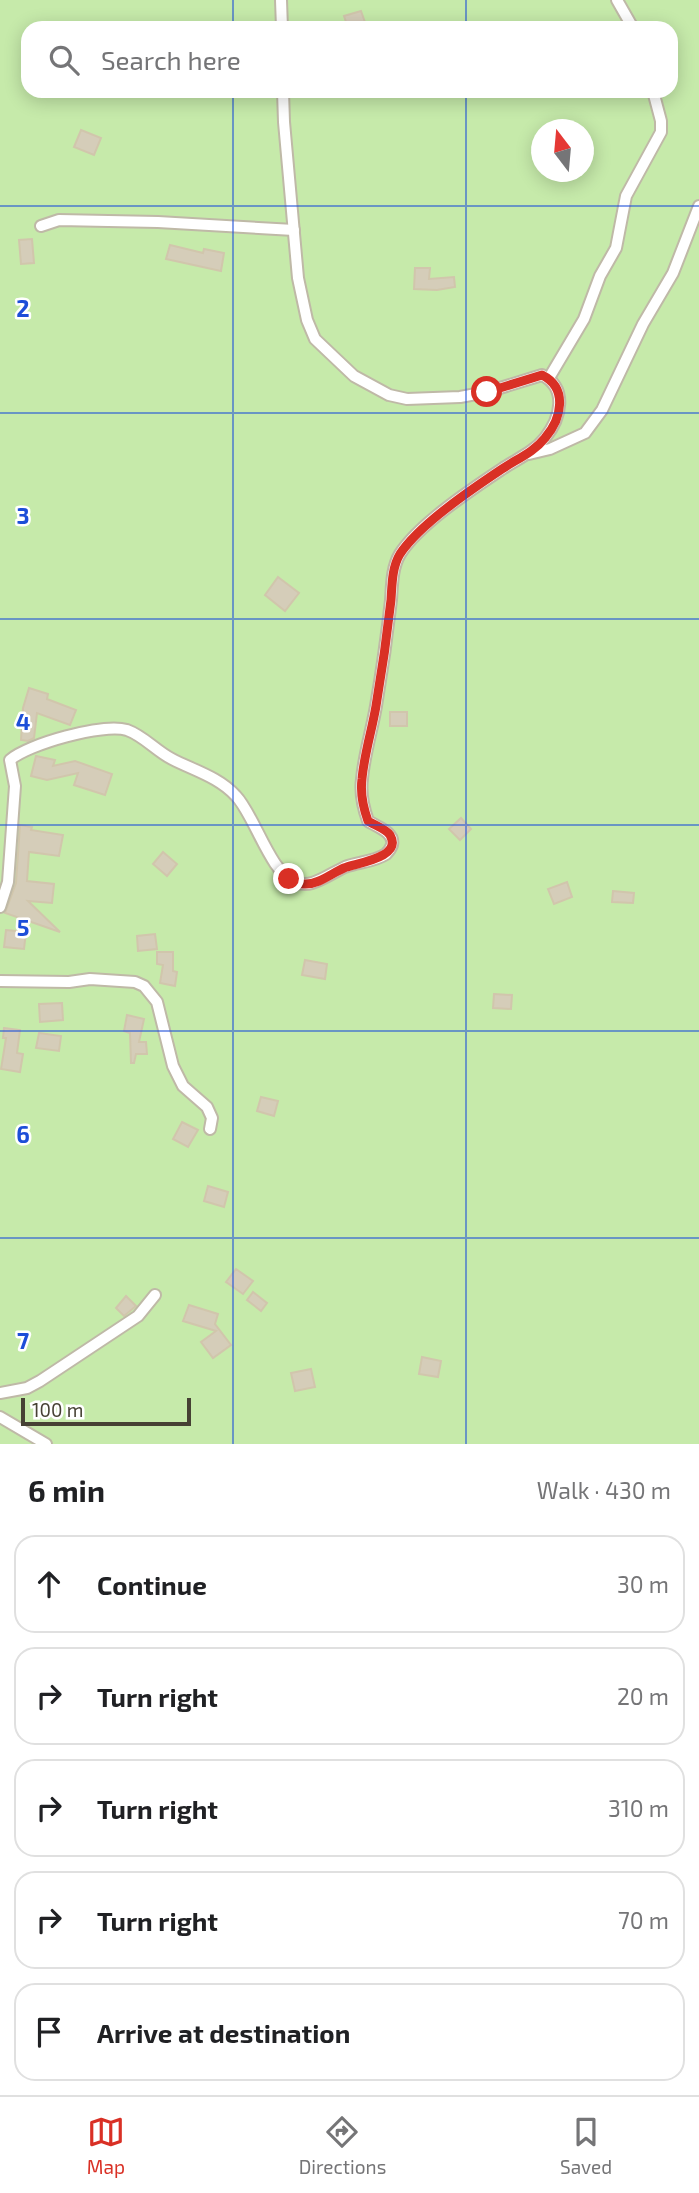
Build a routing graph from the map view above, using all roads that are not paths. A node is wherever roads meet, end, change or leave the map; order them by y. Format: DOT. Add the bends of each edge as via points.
graph roads {
  1 [pos="281,0"];
  2 [pos="617,0"];
  3 [pos="282,21"];
  4 [pos="629,21"];
  5 [pos="284,98"];
  6 [pos="655,98"];
  7 [pos="699,206"];
  8 [pos="41,226"];
  9 [pos="294,230"];
  10 [pos="549,379"];
  11 [pos="527,455"];
  12 [pos="5,757"];
  13 [pos="0,907"];
  14 [pos="0,981"];
  15 [pos="210,1129"];
  16 [pos="155,1295"];
  17 [pos="0,1393"];
  18 [pos="0,1417"];
  19 [pos="46,1444"];
  1 -- 3 [label="street"];
  2 -- 4 [label="street"];
  5 -- 9 [label="street"];
  6 -- 10 [label="street" via="661,132 626,196 616,248 584,319"];
  7 -- 11 [label="street" via="673,273 602,410 584,433"];
  8 -- 9 [label="street" via="59,220"];
  9 -- 10 [label="street" via="307,320 315,339 354,376 407,399 460,397 527,378 542,375"];
  10 -- 11 [label="street" via="558,390 560,403 546,438"];
  11 -- 12 [label="street" via="426,524 400,554 394,569 361,792 368,821 392,839 388,853 313,883 296,883 278,867 238,797 126,730 82,733"];
  12 -- 13 [label="street" via="15,786 8,882"];
  14 -- 15 [label="street" via="90,979 145,985 158,1002 173,1066 184,1086 208,1107"];
  16 -- 17 [label="street" via="138,1315 40,1381"];
  18 -- 19 [label="street"];
}
